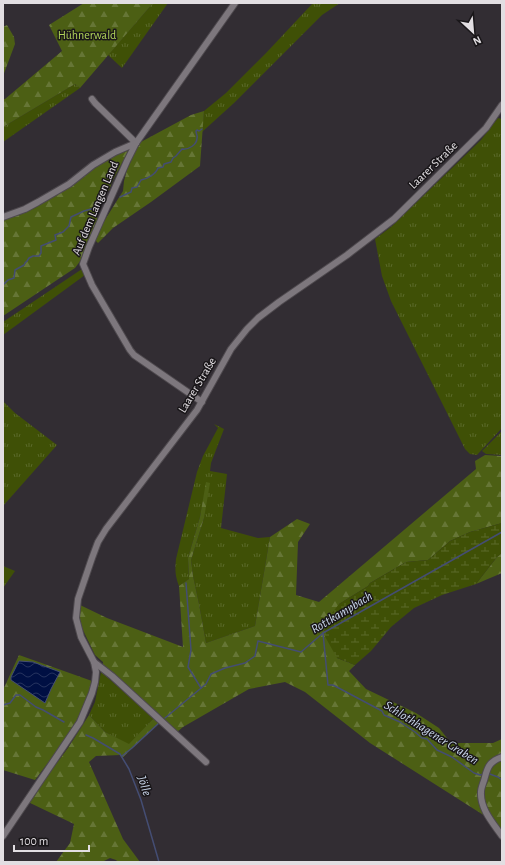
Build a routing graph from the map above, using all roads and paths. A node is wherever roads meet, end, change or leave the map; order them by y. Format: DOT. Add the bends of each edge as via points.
graph roads {
  1 [pos="236,3"];
  2 [pos="92,99"];
  3 [pos="502,105"];
  4 [pos="499,115"];
  5 [pos="136,143"];
  6 [pos="3,217"];
  7 [pos="202,402"];
  8 [pos="94,662"];
  9 [pos="502,757"];
  10 [pos="206,762"];
  11 [pos="3,836"];
  12 [pos="502,836"];
  1 -- 5 [label="street, Auf dem Langen Land"];
  2 -- 5 [label="street"];
  3 -- 4 [label="street, Laarer Straße"];
  4 -- 7 [label="street, Laarer Straße" via="394,219 258,318 231,349"];
  5 -- 6 [label="street, Auf dem Langen Land" via="93,165 69,184 38,202"];
  5 -- 7 [label="street, Auf dem Langen Land" via="88,247 83,264 92,285 134,355"];
  7 -- 8 [label="street, Laarer Straße" via="98,542 78,599 76,618 81,637"];
  8 -- 10 [label="street"];
  8 -- 11 [label="street, Laarer Straße" via="95,682 80,722"];
  9 -- 12 [label="street" via="489,765 481,792 483,806"];
}
